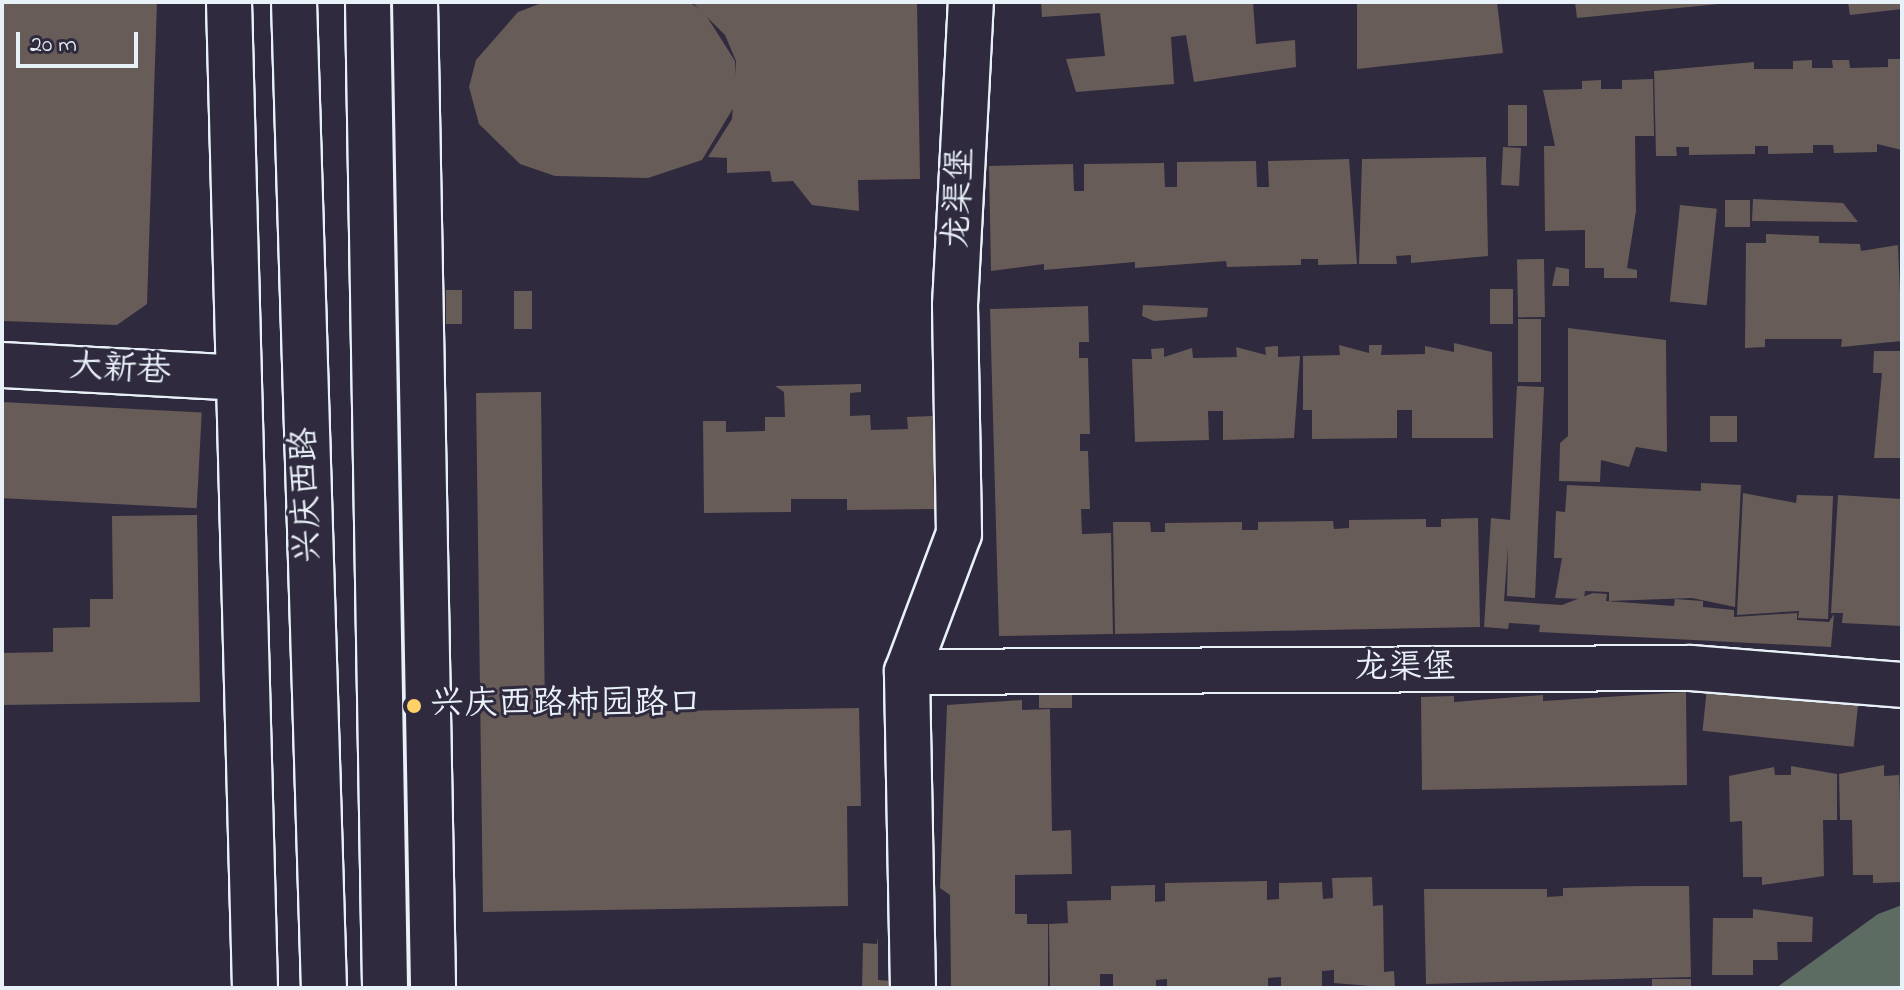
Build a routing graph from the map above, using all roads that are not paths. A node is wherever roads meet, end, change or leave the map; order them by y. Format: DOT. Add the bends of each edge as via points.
graph roads {
  1 [pos="229,2"];
  2 [pos="294,2"];
  3 [pos="368,2"];
  4 [pos="415,2"];
  5 [pos="971,2"];
  6 [pos="2,365"];
  7 [pos="239,378"];
  8 [pos="907,672"];
  9 [pos="1902,685"];
  10 [pos="255,988"];
  11 [pos="324,988"];
  12 [pos="385,988"];
  13 [pos="433,988"];
  14 [pos="913,988"];
  1 -- 7 [label="street"];
  2 -- 11 [label="street, 兴庆西路"];
  3 -- 12 [label="street, 兴庆西路"];
  4 -- 13 [label="street"];
  5 -- 8 [label="street, 龙渠堡" via="955,305 959,534"];
  6 -- 7 [label="street, 大新巷"];
  7 -- 10 [label="street"];
  8 -- 9 [label="street, 龙渠堡" via="1691,668"];
  8 -- 14 [label="street, 龙渠堡"];
}
